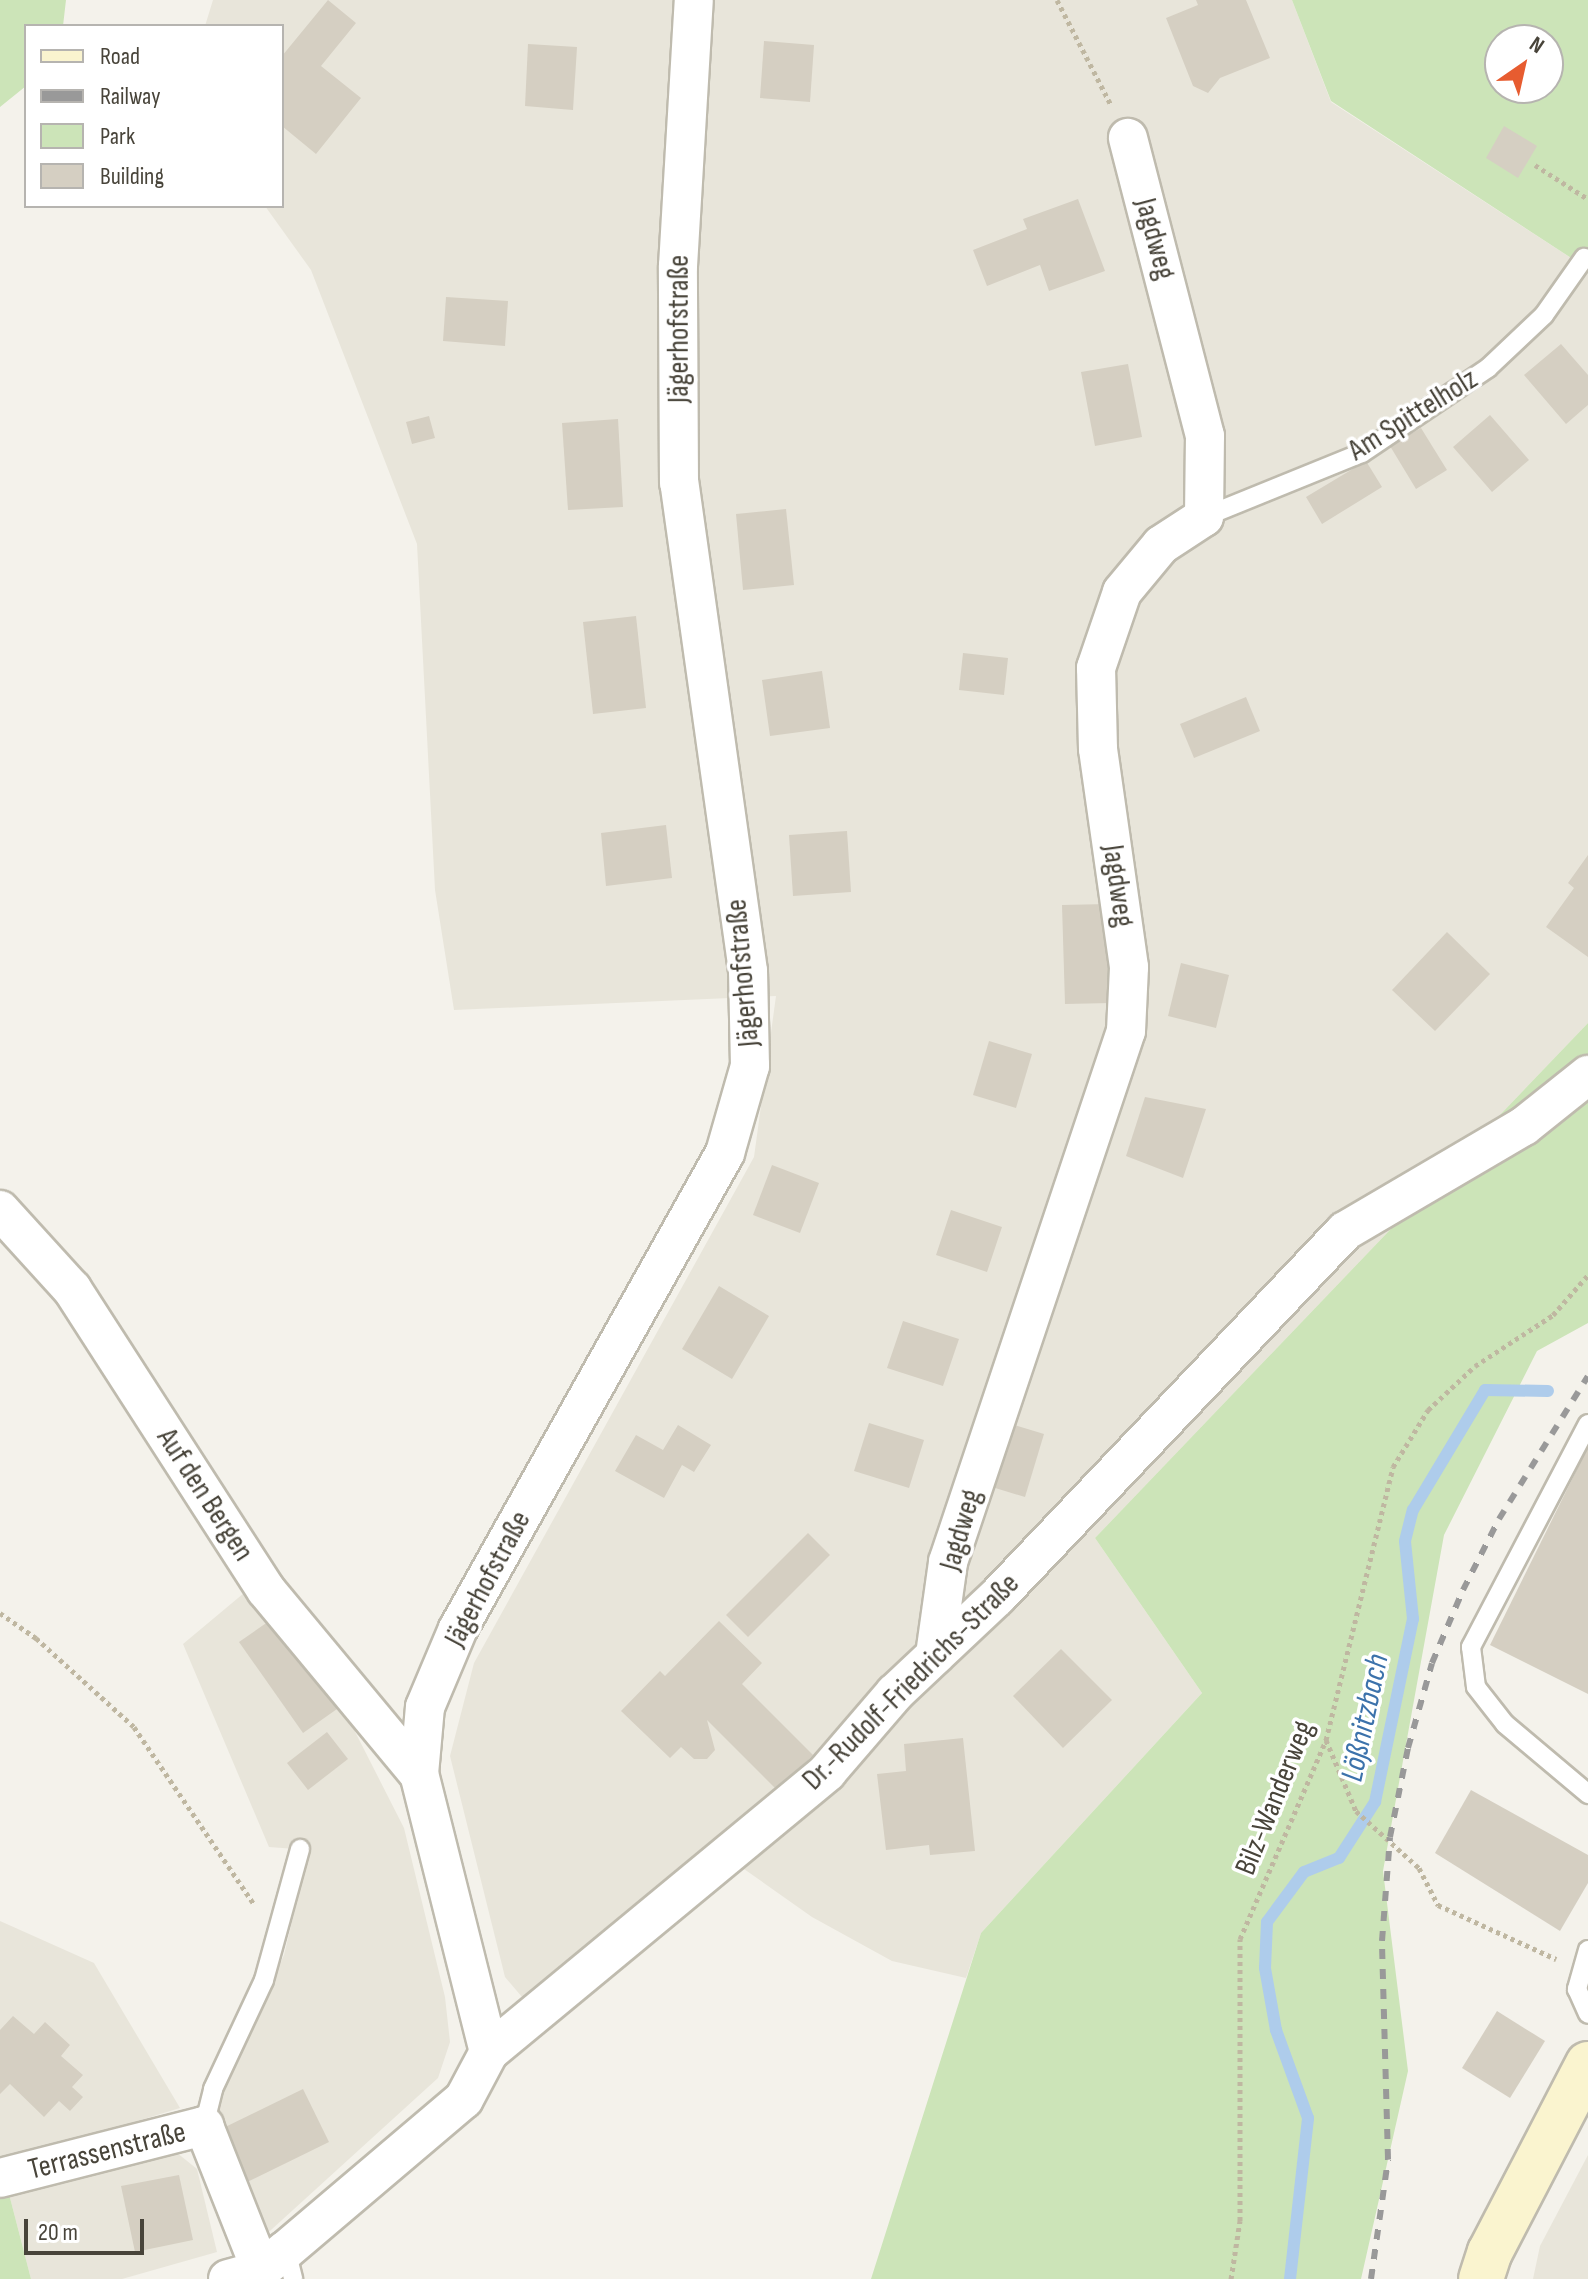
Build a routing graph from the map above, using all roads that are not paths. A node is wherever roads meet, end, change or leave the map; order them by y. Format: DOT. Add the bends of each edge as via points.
graph roads {
  1 [pos="694,0"];
  2 [pos="1128,138"];
  3 [pos="1584,258"];
  4 [pos="1204,517"];
  5 [pos="1588,1075"];
  6 [pos="0,1210"];
  7 [pos="1588,1424"];
  8 [pos="935,1655"];
  9 [pos="419,1774"];
  10 [pos="1588,1794"];
  11 [pos="300,1849"];
  12 [pos="1588,1950"];
  13 [pos="1588,2014"];
  14 [pos="489,2052"];
  15 [pos="1588,2064"];
  16 [pos="204,2126"];
  17 [pos="0,2178"];
  18 [pos="267,2270"];
  19 [pos="1481,2279"];
  1 -- 9 [label="street, Jägerhofstraße" via="678,266 679,483 748,971 750,1066 725,1153 458,1629 425,1707"];
  2 -- 4 [label="street, Jagdweg" via="1205,436"];
  3 -- 4 [label="lane, Am Spittelholz" via="1544,315 1488,368 1362,453"];
  4 -- 8 [label="street, Jagdweg" via="1161,545 1122,592 1096,668 1098,749 1129,967 1126,1031 948,1562"];
  5 -- 8 [label="street, Dr.-Rudolf-Friedrichs-Straße" via="1524,1126 1345,1231 1008,1586"];
  6 -- 9 [label="street, Auf den Bergen" via="72,1289 266,1590"];
  7 -- 10 [label="lane" via="1471,1647 1476,1687 1505,1724"];
  8 -- 14 [label="street, Dr.-Rudolf-Friedrichs-Straße" via="827,1772"];
  9 -- 14 [label="street, Jägerhofstraße"];
  11 -- 16 [label="lane" via="276,1942 246,2025 213,2089"];
  12 -- 13 [label="lane" via="1578,1970 1577,1989"];
  14 -- 18 [label="street, Dr.-Rudolf-Friedrichs-Straße" via="464,2099"];
  15 -- 19 [label="street"];
  16 -- 17 [label="street, Terrassenstraße"];
  16 -- 18 [label="street, Terrassenstraße"];
}
